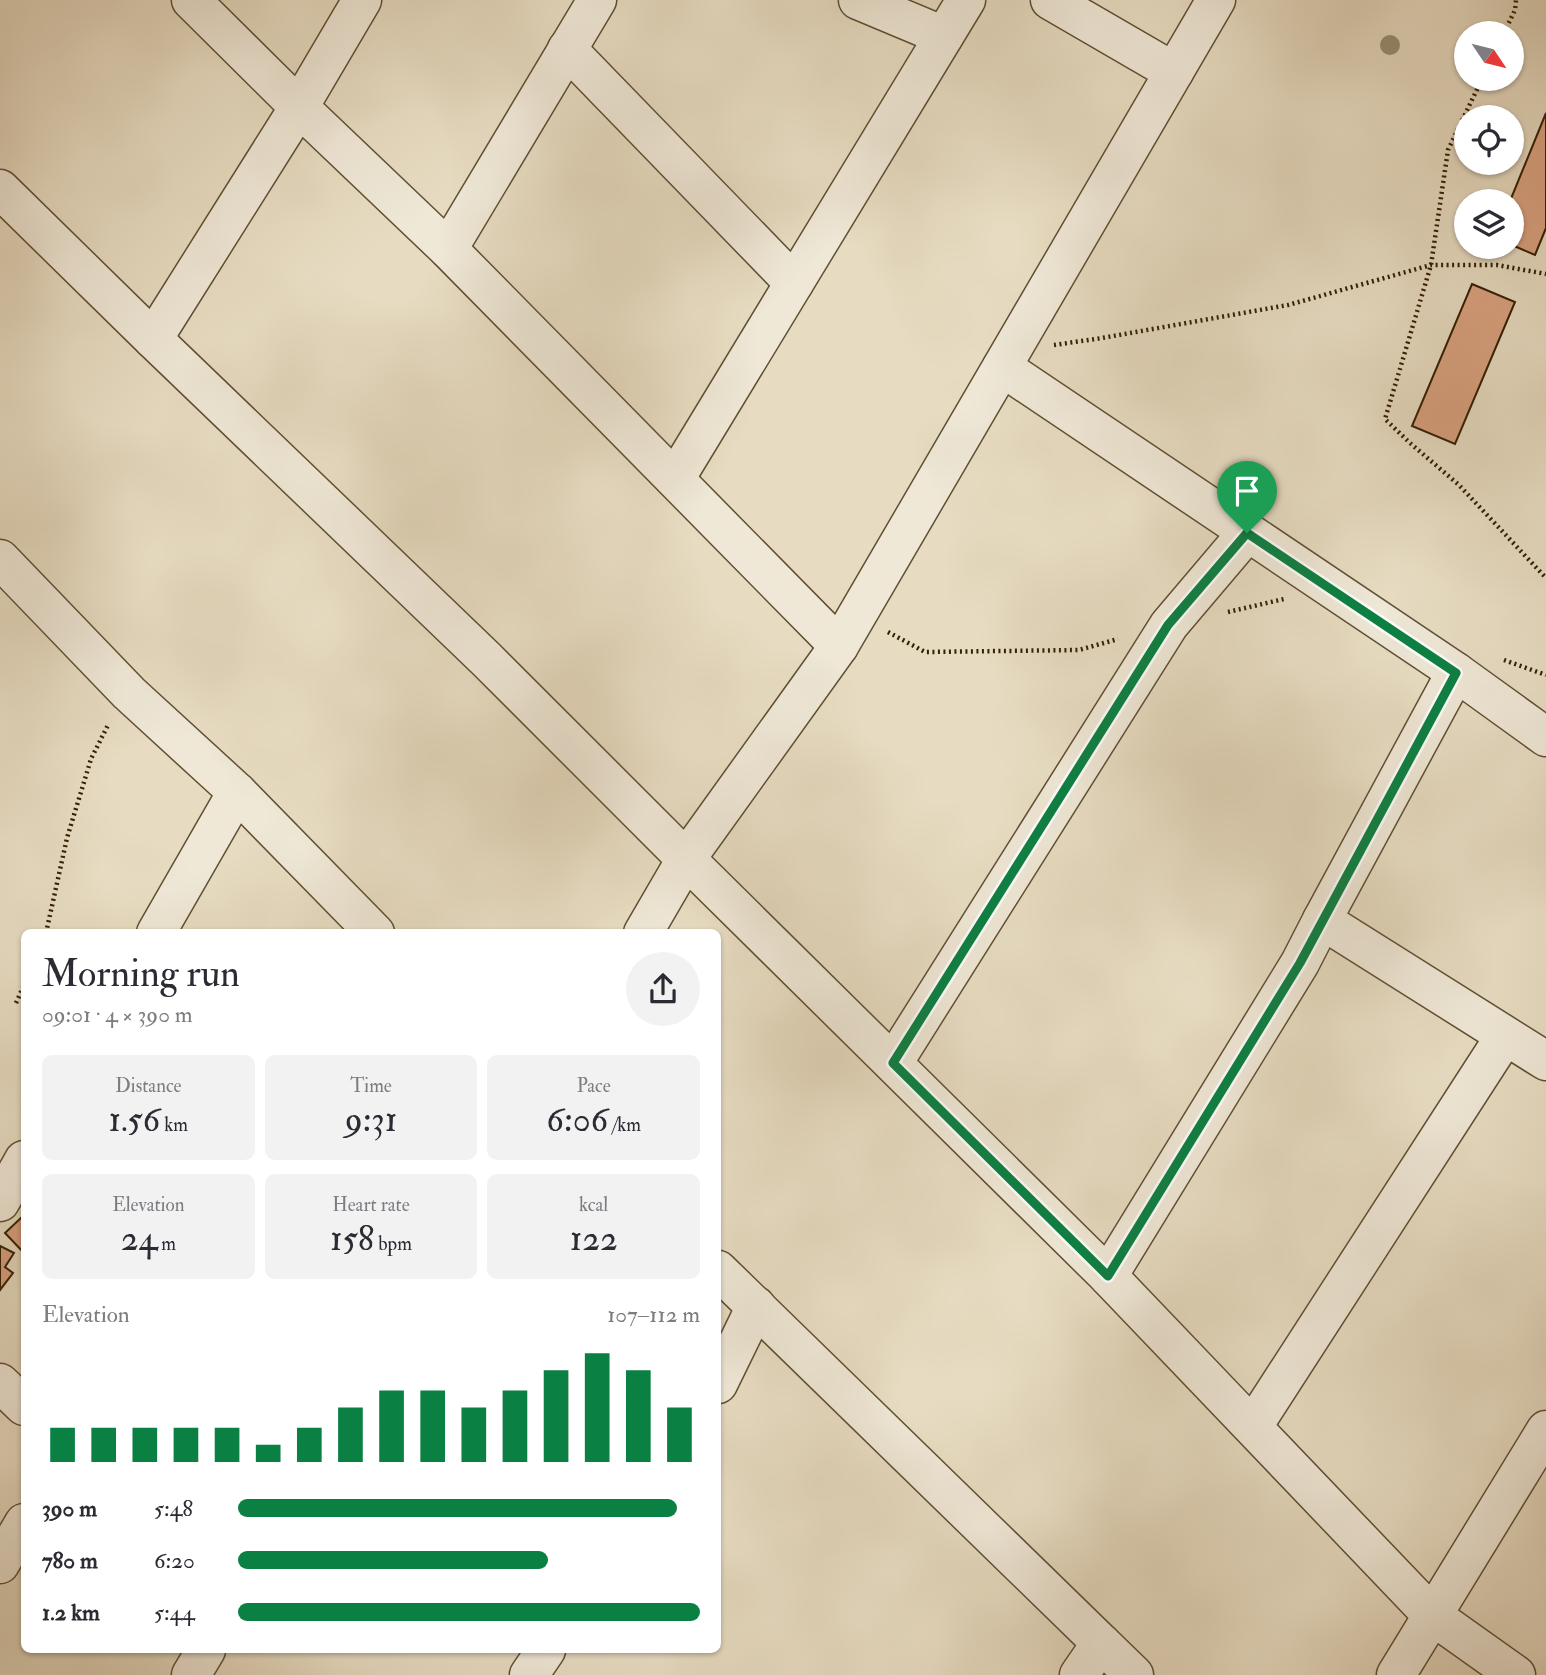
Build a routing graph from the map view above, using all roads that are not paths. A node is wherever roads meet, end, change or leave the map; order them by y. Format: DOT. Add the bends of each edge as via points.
graph roads {
  1 [pos="191,0"];
  2 [pos="362,0"];
  3 [pos="597,0"];
  4 [pos="858,0"];
  5 [pos="966,0"];
  6 [pos="1050,0"];
  7 [pos="1216,0"];
  8 [pos="944,36"];
  9 [pos="567,49"];
  10 [pos="1174,72"];
  11 [pos="299,107"];
  12 [pos="0,189"];
  13 [pos="448,248"];
  14 [pos="794,283"];
  15 [pos="153,339"];
  16 [pos="1007,359"];
  17 [pos="676,479"];
  18 [pos="1247,533"];
  19 [pos="4,572"];
  20 [pos="839,646"];
  21 [pos="1456,673"];
  22 [pos="1546,737"];
  23 [pos="237,792"];
  24 [pos="686,859"];
  25 [pos="1322,920"];
  26 [pos="158,929"];
  27 [pos="371,929"];
  28 [pos="645,929"];
  29 [pos="1504,1035"];
  30 [pos="1546,1061"];
  31 [pos="893,1063"];
  32 [pos="21,1165"];
  33 [pos="0,1202"];
  34 [pos="721,1273"];
  35 [pos="1108,1276"];
  36 [pos="755,1306"];
  37 [pos="721,1378"];
  38 [pos="0,1383"];
  39 [pos="21,1403"];
  40 [pos="1252,1426"];
  41 [pos="1546,1430"];
  42 [pos="21,1528"];
  43 [pos="0,1563"];
  44 [pos="1433,1616"];
  45 [pos="1101,1643"];
  46 [pos="204,1653"];
  47 [pos="544,1653"];
  48 [pos="191,1675"];
  49 [pos="529,1675"];
  50 [pos="1079,1675"];
  51 [pos="1134,1675"];
  52 [pos="1396,1675"];
  53 [pos="1516,1675"];
  1 -- 11 [label="street"];
  2 -- 11 [label="street"];
  3 -- 9 [label="street"];
  4 -- 8 [label="street"];
  5 -- 8 [label="street"];
  6 -- 10 [label="street"];
  7 -- 10 [label="street"];
  8 -- 14 [label="street"];
  9 -- 13 [label="street"];
  9 -- 14 [label="street"];
  10 -- 16 [label="street"];
  11 -- 13 [label="street"];
  11 -- 15 [label="street"];
  12 -- 15 [label="street"];
  13 -- 17 [label="street"];
  14 -- 17 [label="street"];
  15 -- 24 [label="street"];
  16 -- 18 [label="street"];
  16 -- 20 [label="street"];
  17 -- 20 [label="street"];
  18 -- 21 [label="street"];
  18 -- 31 [label="street" via="1168,625"];
  19 -- 23 [label="street"];
  20 -- 24 [label="street"];
  21 -- 22 [label="street"];
  21 -- 25 [label="street"];
  23 -- 26 [label="street"];
  23 -- 27 [label="street"];
  24 -- 28 [label="street"];
  24 -- 31 [label="street"];
  25 -- 29 [label="street"];
  25 -- 35 [label="street"];
  29 -- 30 [label="street"];
  29 -- 40 [label="street"];
  31 -- 35 [label="street"];
  32 -- 33 [label="street"];
  34 -- 36 [label="street"];
  35 -- 40 [label="street"];
  36 -- 37 [label="street"];
  36 -- 45 [label="street"];
  38 -- 39 [label="street"];
  40 -- 44 [label="street"];
  41 -- 44 [label="street"];
  42 -- 43 [label="street"];
  44 -- 52 [label="street"];
  44 -- 53 [label="street"];
  45 -- 50 [label="street"];
  45 -- 51 [label="street"];
  46 -- 48 [label="street"];
  47 -- 49 [label="street"];
}
